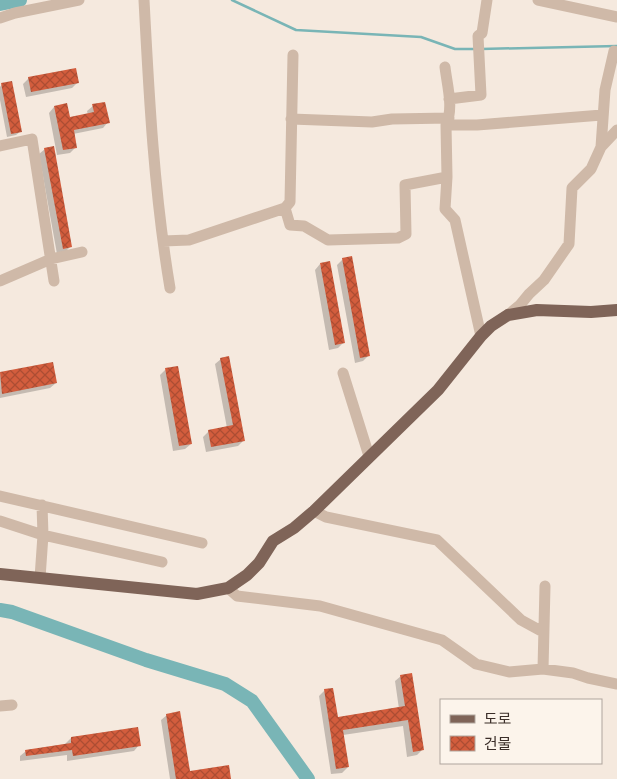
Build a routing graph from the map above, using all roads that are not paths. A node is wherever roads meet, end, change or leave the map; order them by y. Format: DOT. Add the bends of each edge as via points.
graph roads {
  1 [pos="80,0"];
  2 [pos="144,0"];
  3 [pos="487,0"];
  4 [pos="538,0"];
  5 [pos="617,17"];
  6 [pos="0,18"];
  7 [pos="614,51"];
  8 [pos="293,55"];
  9 [pos="445,67"];
  10 [pos="449,98"];
  11 [pos="602,115"];
  12 [pos="291,119"];
  13 [pos="447,122"];
  14 [pos="617,130"];
  15 [pos="0,146"];
  16 [pos="601,147"];
  17 [pos="447,176"];
  18 [pos="285,208"];
  19 [pos="163,241"];
  20 [pos="82,252"];
  21 [pos="51,259"];
  22 [pos="0,281"];
  23 [pos="54,281"];
  24 [pos="170,288"];
  25 [pos="617,310"];
  26 [pos="508,315"];
  27 [pos="481,336"];
  28 [pos="343,373"];
  29 [pos="368,456"];
  30 [pos="0,496"];
  31 [pos="42,505"];
  32 [pos="314,511"];
  33 [pos="0,521"];
  34 [pos="43,535"];
  35 [pos="202,543"];
  36 [pos="162,562"];
  37 [pos="0,574"];
  38 [pos="40,578"];
  39 [pos="545,586"];
  40 [pos="228,588"];
  41 [pos="543,632"];
  42 [pos="543,669"];
  43 [pos="617,684"];
  44 [pos="12,705"];
  45 [pos="0,706"];
  1 -- 6 [label="street"];
  2 -- 19 [label="street"];
  3 -- 10 [label="street" via="482,33 478,36 482,95"];
  4 -- 5 [label="street"];
  7 -- 11 [label="street"];
  8 -- 12 [label="street"];
  9 -- 10 [label="street"];
  10 -- 13 [label="street"];
  11 -- 13 [label="street" via="477,125"];
  11 -- 16 [label="street"];
  12 -- 13 [label="street"];
  12 -- 18 [label="street" via="290,202"];
  13 -- 17 [label="street"];
  14 -- 16 [label="street"];
  15 -- 21 [label="street" via="32,139"];
  16 -- 26 [label="street" via="591,169 572,188 569,244 544,280"];
  17 -- 18 [label="street" via="405,185 406,234 398,238 328,240 304,226 290,226"];
  17 -- 27 [label="street" via="445,209 455,220"];
  18 -- 19 [label="street" via="189,240"];
  19 -- 24 [label="street"];
  20 -- 21 [label="street"];
  21 -- 22 [label="street"];
  21 -- 23 [label="street"];
  25 -- 26 [label="main road" via="537,310"];
  26 -- 27 [label="main road"];
  27 -- 29 [label="main road" via="438,390"];
  28 -- 29 [label="street"];
  29 -- 32 [label="main road"];
  30 -- 31 [label="street"];
  31 -- 34 [label="street"];
  31 -- 35 [label="street"];
  32 -- 40 [label="main road" via="273,541 247,575"];
  32 -- 41 [label="street" via="437,540 521,620"];
  33 -- 34 [label="street"];
  34 -- 36 [label="street"];
  34 -- 38 [label="street"];
  37 -- 38 [label="main road"];
  38 -- 40 [label="main road" via="197,594"];
  39 -- 41 [label="street"];
  40 -- 42 [label="street" via="237,596 320,606 442,640 476,664 509,672"];
  41 -- 42 [label="street"];
  42 -- 43 [label="street"];
  44 -- 45 [label="street"];
}
